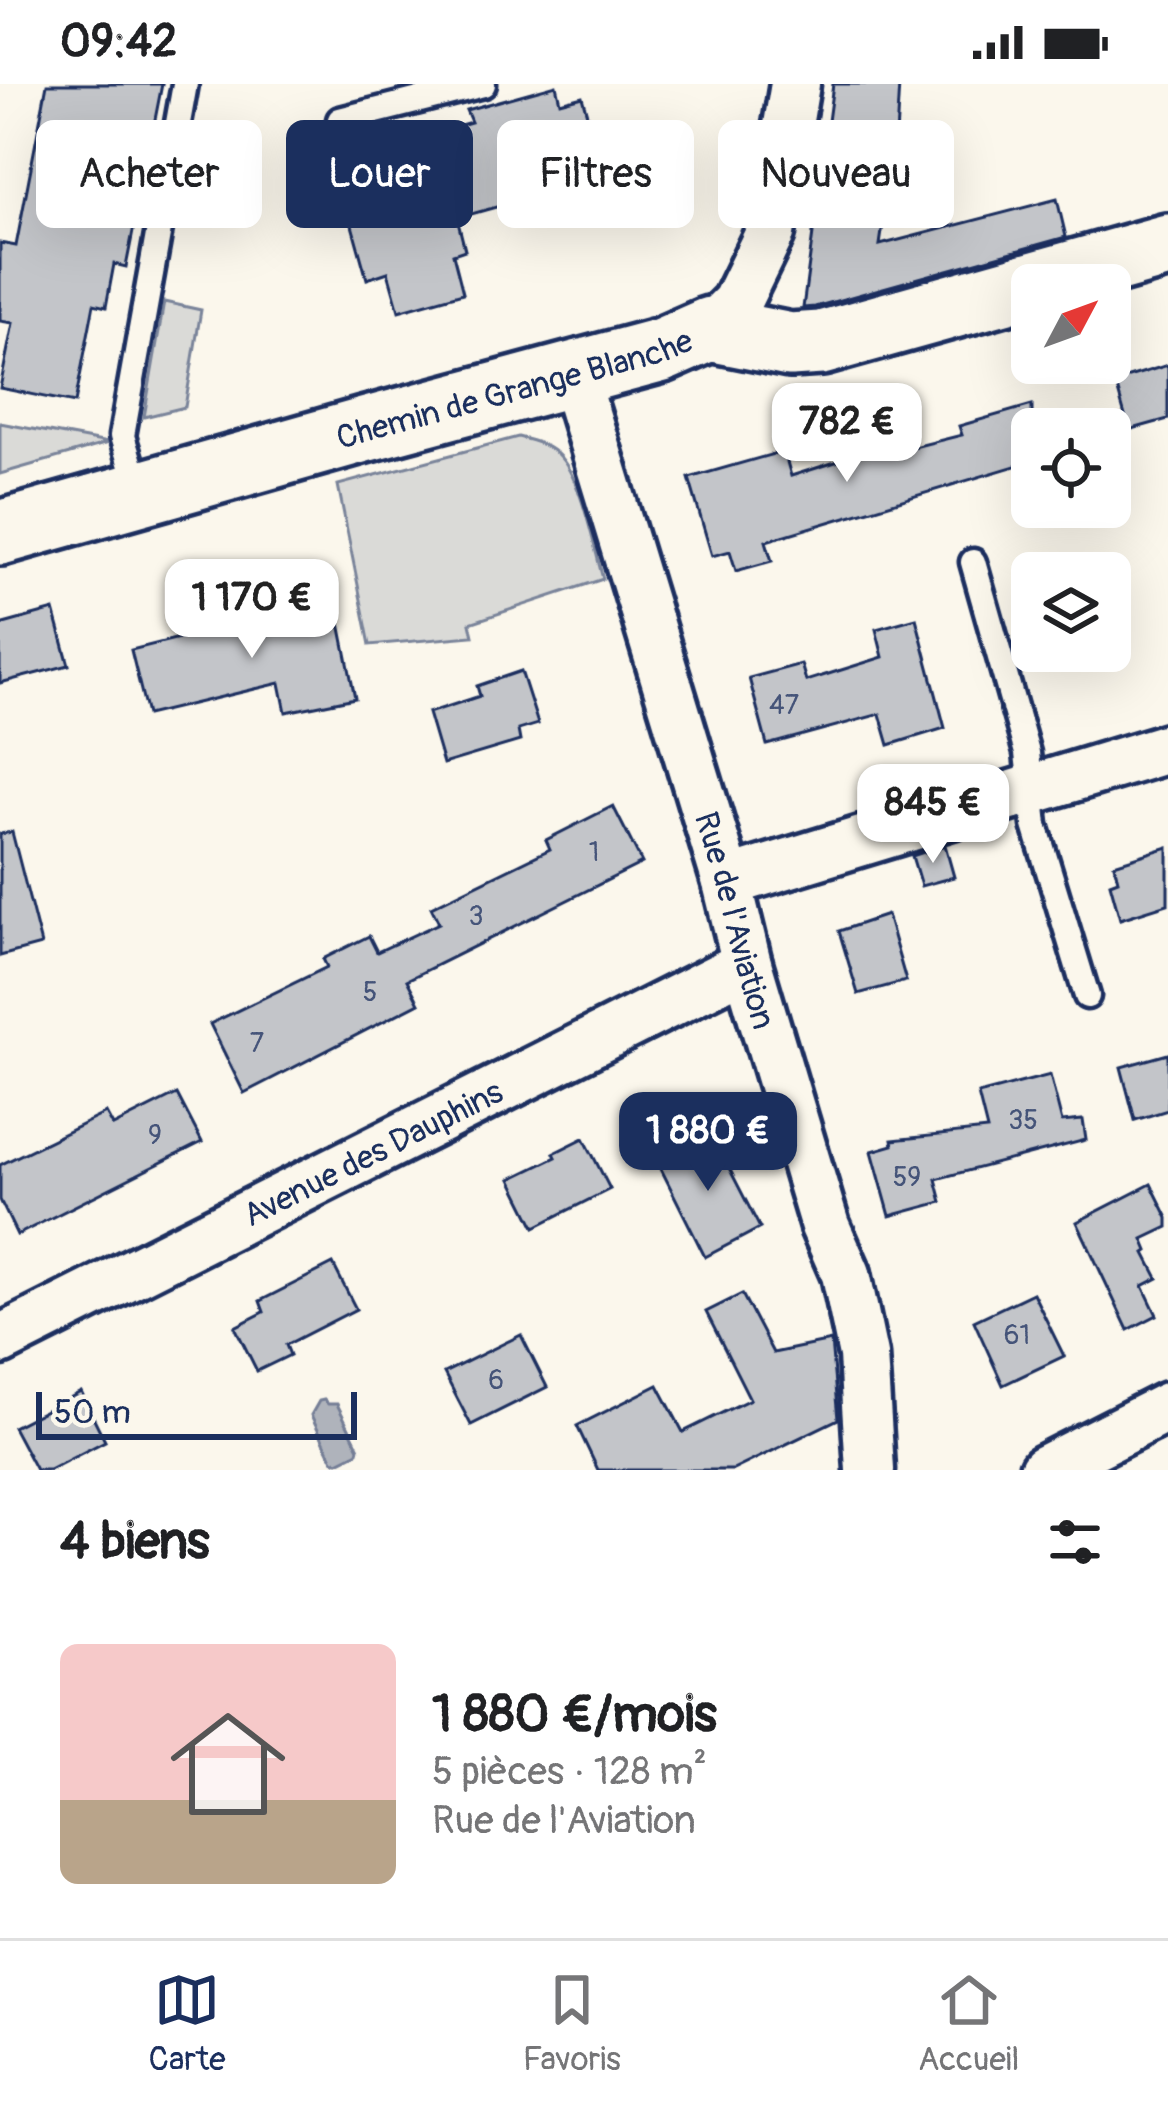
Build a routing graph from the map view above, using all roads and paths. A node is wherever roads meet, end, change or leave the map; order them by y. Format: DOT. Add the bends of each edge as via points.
graph roads {
  1 [pos="185,84"];
  2 [pos="483,84"];
  3 [pos="781,84"];
  4 [pos="795,85"];
  5 [pos="340,119"];
  6 [pos="1168,246"];
  7 [pos="710,328"];
  8 [pos="573,374"];
  9 [pos="140,494"];
  10 [pos="0,533"];
  11 [pos="973,562"];
  12 [pos="1168,748"];
  13 [pos="1032,789"];
  14 [pos="727,882"];
  15 [pos="746,964"];
  16 [pos="1087,996"];
  17 [pos="0,1340"];
  18 [pos="1168,1407"];
  19 [pos="870,1470"];
  20 [pos="1044,1470"];
  1 -- 9 [label="lane" via="122,436"];
  2 -- 5 [label="lane"];
  3 -- 4 [label="lane"];
  4 -- 7 [label="street" via="770,233 736,303"];
  6 -- 7 [label="street, Chemin de Grange Blanche" via="821,343 790,345"];
  7 -- 8 [label="street, Chemin de Grange Blanche"];
  8 -- 9 [label="street, Chemin de Grange Blanche"];
  8 -- 14 [label="street, Rue de l'Aviation"];
  9 -- 10 [label="street, Chemin de Grange Blanche"];
  11 -- 13 [label="lane"];
  12 -- 13 [label="street"];
  13 -- 14 [label="street"];
  13 -- 16 [label="lane" via="1035,825"];
  14 -- 15 [label="street, Rue de l'Aviation"];
  15 -- 17 [label="street, Avenue des Dauphins"];
  15 -- 19 [label="street, Rue de l'Aviation" via="825,1226 847,1274 863,1355"];
  18 -- 20 [label="street"];
}
